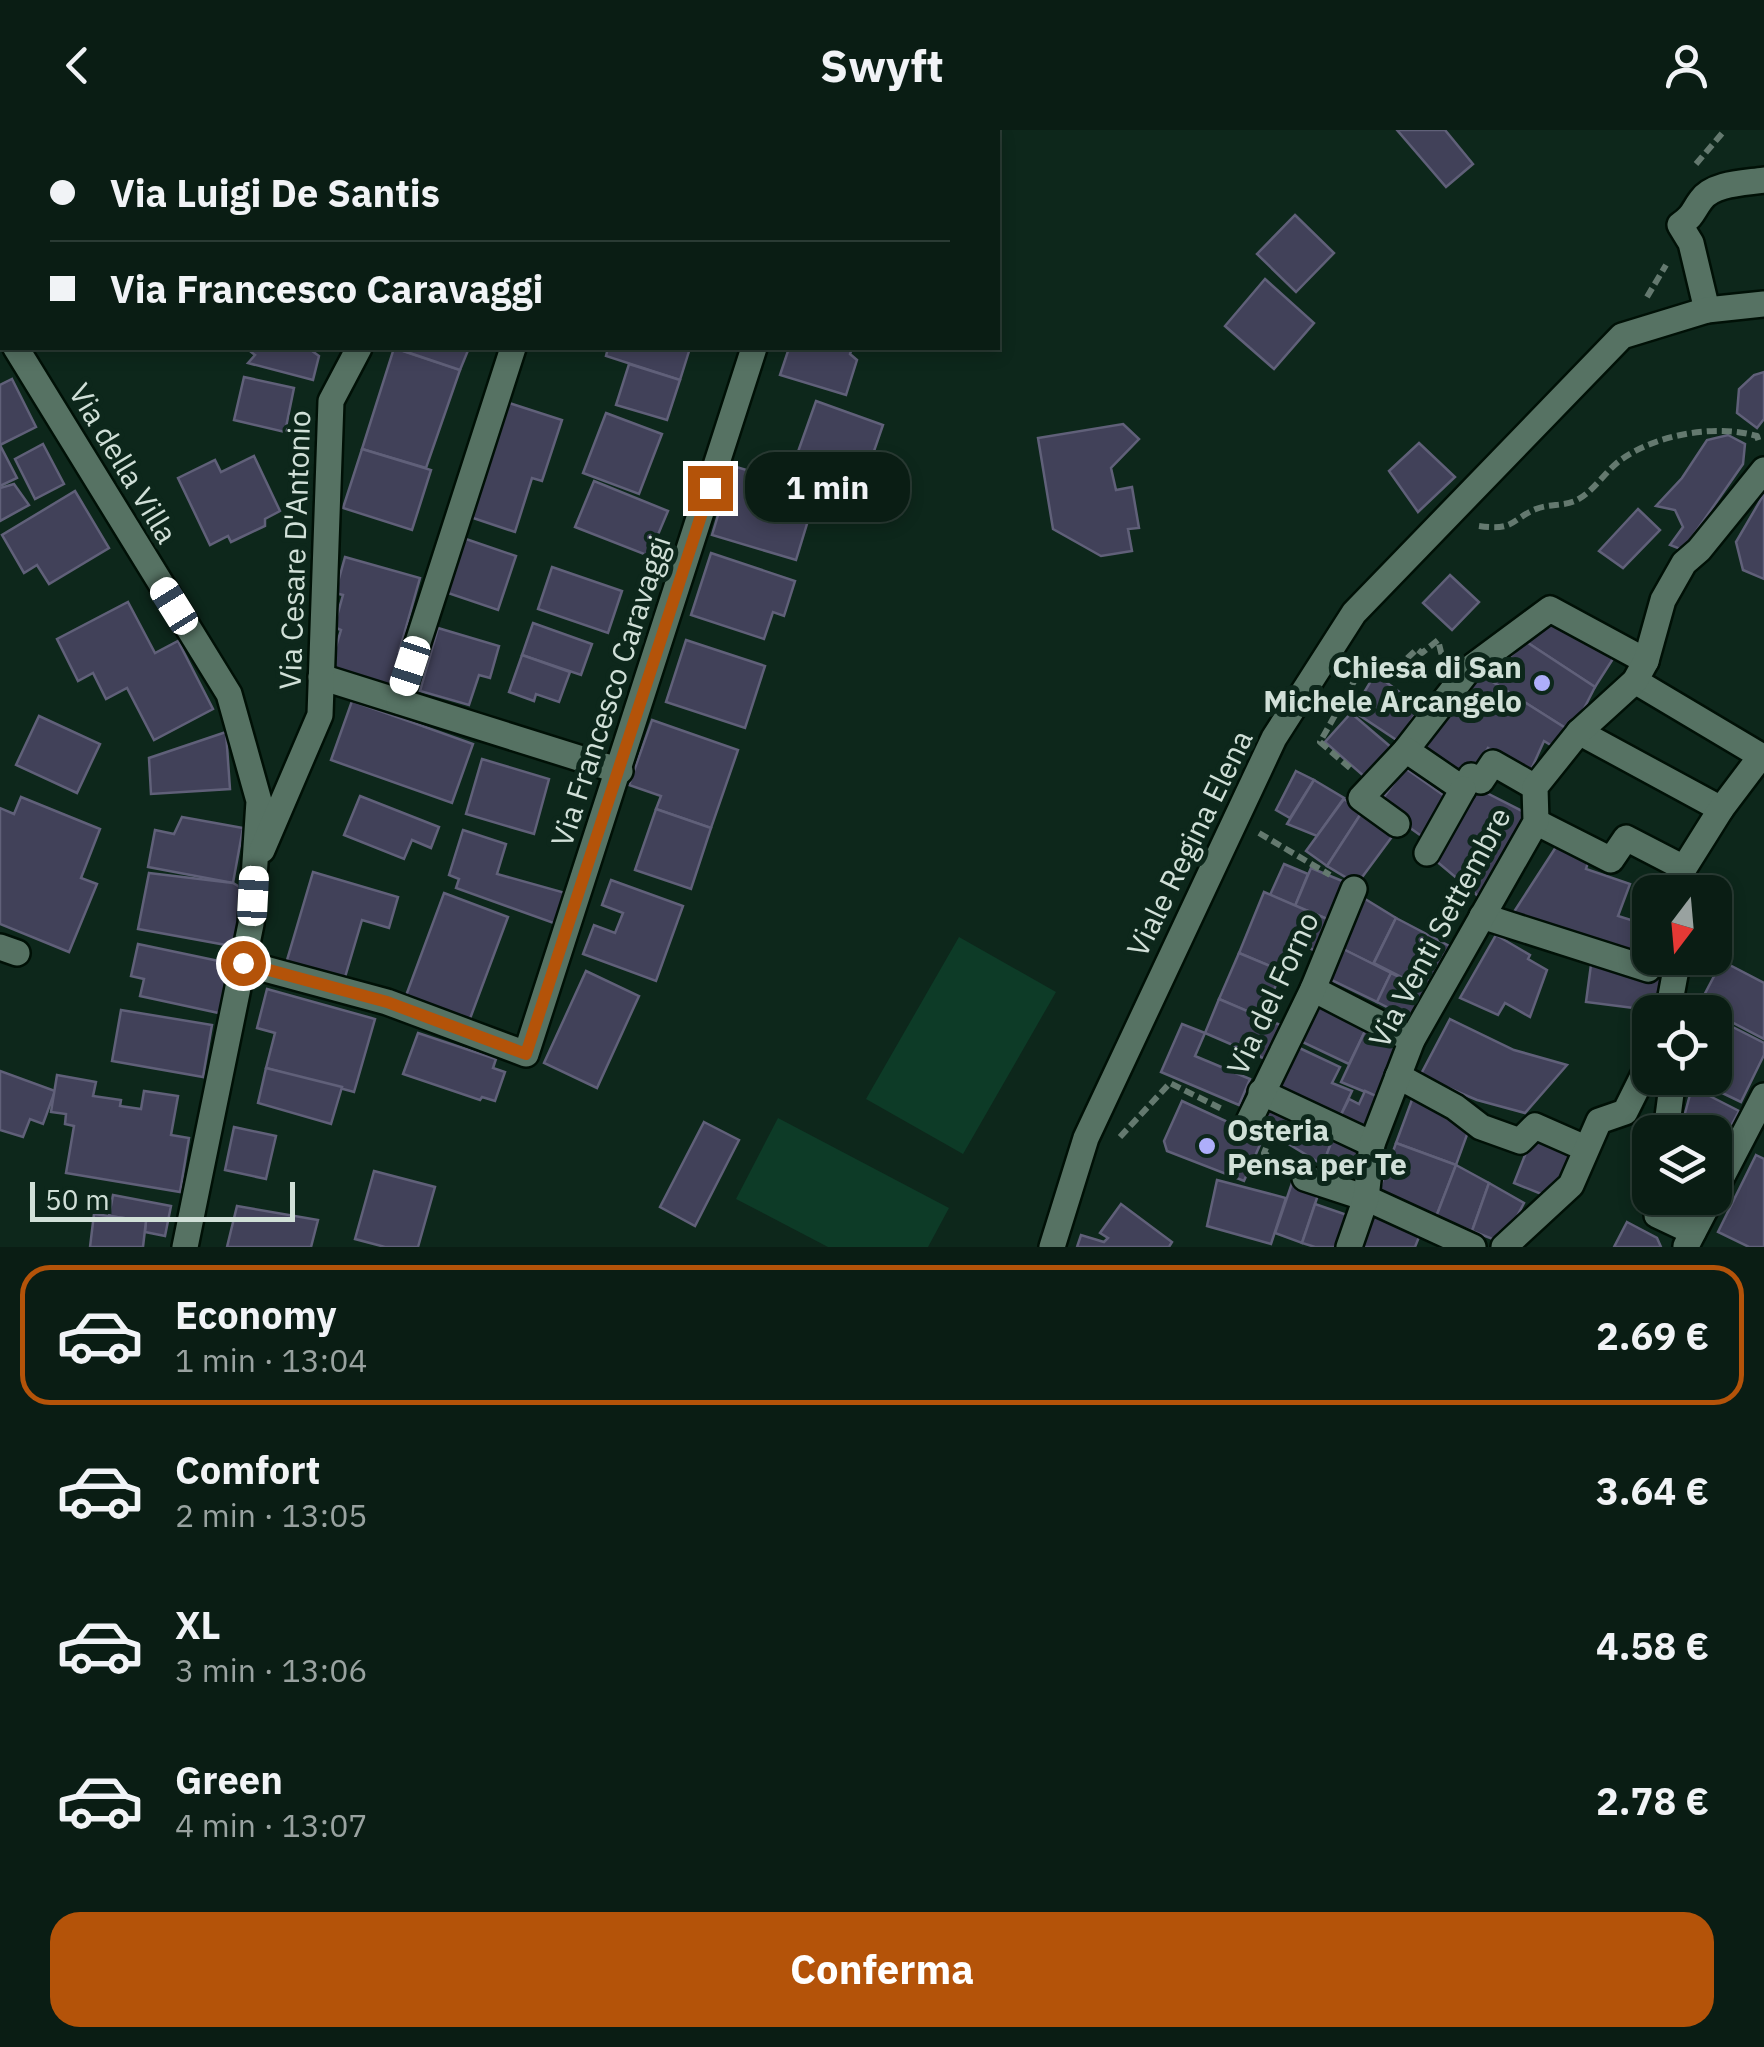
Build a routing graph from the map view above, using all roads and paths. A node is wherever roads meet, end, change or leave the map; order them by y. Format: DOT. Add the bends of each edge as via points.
graph roads {
  1 [pos="1764,180"];
  2 [pos="1764,304"];
  3 [pos="1707,310"];
  4 [pos="17,350"];
  5 [pos="358,350"];
  6 [pos="511,350"];
  7 [pos="753,350"];
  8 [pos="1762,461"];
  9 [pos="1456,509"];
  10 [pos="1361,668"];
  11 [pos="1441,669"];
  12 [pos="1640,671"];
  13 [pos="322,677"];
  14 [pos="1306,690"];
  15 [pos="399,701"];
  16 [pos="1578,732"];
  17 [pos="1406,750"];
  18 [pos="620,771"];
  19 [pos="1535,786"];
  20 [pos="1372,787"];
  21 [pos="1463,789"];
  22 [pos="1721,809"];
  23 [pos="1236,820"];
  24 [pos="1536,822"];
  25 [pos="1397,824"];
  26 [pos="1427,852"];
  27 [pos="254,868"];
  28 [pos="1354,890"];
  29 [pos="1482,916"];
  30 [pos="243,963"];
  31 [pos="1313,988"];
  32 [pos="1672,995"];
  33 [pos="1412,1040"];
  34 [pos="1398,1076"];
  35 [pos="1261,1092"];
  36 [pos="1634,1095"];
  37 [pos="1763,1099"];
  38 [pos="1248,1124"];
  39 [pos="1372,1144"];
  40 [pos="1585,1148"];
  41 [pos="1732,1158"];
  42 [pos="1076,1168"];
  43 [pos="1304,1178"];
  44 [pos="1366,1198"];
  45 [pos="1656,1215"];
  46 [pos="1702,1215"];
  47 [pos="1689,1240"];
  48 [pos="185,1247"];
  49 [pos="1052,1247"];
  50 [pos="1349,1247"];
  51 [pos="1473,1247"];
  52 [pos="1504,1247"];
  1 -- 3 [label="street" via="1715,189 1680,225 1691,242"];
  2 -- 3 [label="street"];
  3 -- 9 [label="street, Viale Regina Elena" via="1622,336"];
  4 -- 27 [label="street, Via della Villa" via="230,694 258,801"];
  5 -- 13 [label="street, Via Cesare D'Antonio" via="331,402"];
  6 -- 15 [label="street"];
  7 -- 18 [label="street, Via Francesco Caravaggi"];
  8 -- 9 [label="path" via="1758,436 1740,431 1656,441 1622,459 1577,500 1535,509 1520,521 1498,528 1454,524"];
  8 -- 12 [label="street" via="1684,563 1663,600"];
  9 -- 14 [label="street, Viale Regina Elena" via="1354,613"];
  10 -- 11 [label="path" via="1377,662 1398,667 1438,640"];
  10 -- 14 [label="path"];
  10 -- 20 [label="path" via="1320,742"];
  12 -- 16 [label="street, Via Venti Settembre"];
  12 -- 17 [label="street" via="1550,609 1469,669"];
  12 -- 22 [label="street" via="1761,756"];
  13 -- 15 [label="street"];
  13 -- 27 [label="street, Via Cesare D'Antonio" via="320,715"];
  14 -- 23 [label="street, Viale Regina Elena" via="1274,738"];
  15 -- 18 [label="street"];
  16 -- 19 [label="street, Via Venti Settembre"];
  16 -- 22 [label="street"];
  17 -- 20 [label="street"];
  17 -- 21 [label="street"];
  18 -- 30 [label="street, Via Francesco Caravaggi" via="526,1054 387,1002"];
  19 -- 21 [label="street" via="1493,763 1480,782 1471,776"];
  19 -- 24 [label="street, Via Venti Settembre"];
  20 -- 25 [label="street" via="1362,798"];
  21 -- 26 [label="street"];
  22 -- 24 [label="street" via="1684,868 1626,838 1611,860"];
  23 -- 28 [label="path"];
  23 -- 42 [label="street, Viale Regina Elena"];
  24 -- 29 [label="street, Via Venti Settembre"];
  27 -- 30 [label="street, Via della Villa"];
  28 -- 31 [label="street, Via del Forno"];
  29 -- 32 [label="street" via="1648,969 1655,961 1677,964"];
  29 -- 33 [label="street, Via Venti Settembre"];
  30 -- 48 [label="street, Via della Villa"];
  31 -- 33 [label="street"];
  31 -- 35 [label="street, Via del Forno"];
  33 -- 34 [label="street, Via Venti Settembre"];
  34 -- 39 [label="street, Via Venti Settembre"];
  34 -- 40 [label="street" via="1481,1127 1520,1141 1535,1126"];
  35 -- 38 [label="street, Via del Forno"];
  35 -- 39 [label="street"];
  36 -- 40 [label="street" via="1626,1112 1599,1121"];
  37 -- 41 [label="street"];
  38 -- 42 [label="path" via="1170,1082 1126,1133"];
  38 -- 43 [label="path" via="1271,1138 1264,1153"];
  39 -- 44 [label="street, Via Venti Settembre"];
  40 -- 52 [label="street" via="1571,1186"];
  42 -- 49 [label="street, Viale Regina Elena"];
  43 -- 44 [label="street"];
  44 -- 50 [label="street, Via Venti Settembre"];
  44 -- 51 [label="street"];
  45 -- 47 [label="street"];
  46 -- 47 [label="street"];
}
